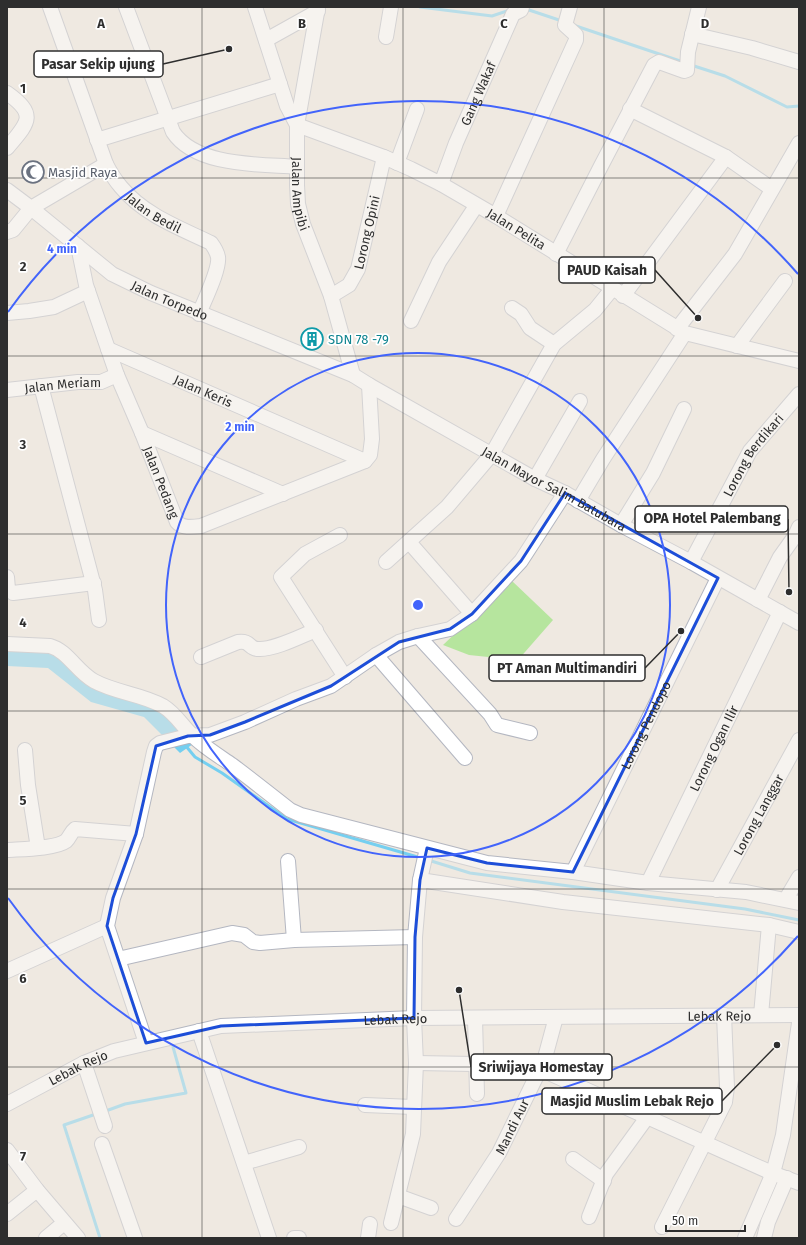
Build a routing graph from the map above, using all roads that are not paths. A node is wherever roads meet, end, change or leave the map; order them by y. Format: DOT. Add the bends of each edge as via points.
graph roads {
  1 [pos="50,7"];
  2 [pos="126,7"];
  3 [pos="255,7"];
  4 [pos="391,7"];
  5 [pos="699,7"];
  6 [pos="318,9"];
  7 [pos="521,9"];
  8 [pos="567,16"];
  9 [pos="692,34"];
  10 [pos="386,37"];
  11 [pos="266,40"];
  12 [pos="799,62"];
  13 [pos="280,84"];
  14 [pos="7,93"];
  15 [pos="417,109"];
  16 [pos="630,109"];
  17 [pos="168,117"];
  18 [pos="297,125"];
  19 [pos="97,140"];
  20 [pos="799,143"];
  21 [pos="7,148"];
  22 [pos="726,157"];
  23 [pos="390,160"];
  24 [pos="106,164"];
  25 [pos="297,167"];
  26 [pos="441,184"];
  27 [pos="772,189"];
  28 [pos="7,190"];
  29 [pos="476,206"];
  30 [pos="31,208"];
  31 [pos="496,216"];
  32 [pos="7,232"];
  33 [pos="78,246"];
  34 [pos="556,254"];
  35 [pos="785,281"];
  36 [pos="88,291"];
  37 [pos="618,293"];
  38 [pos="331,296"];
  39 [pos="512,308"];
  40 [pos="7,313"];
  41 [pos="199,314"];
  42 [pos="411,321"];
  43 [pos="681,331"];
  44 [pos="554,344"];
  45 [pos="737,346"];
  46 [pos="108,349"];
  47 [pos="799,361"];
  48 [pos="117,375"];
  49 [pos="353,375"];
  50 [pos="369,385"];
  51 [pos="42,386"];
  52 [pos="7,390"];
  53 [pos="799,394"];
  54 [pos="580,401"];
  55 [pos="684,409"];
  56 [pos="142,433"];
  57 [pos="492,454"];
  58 [pos="365,461"];
  59 [pos="535,479"];
  60 [pos="565,493"];
  61 [pos="283,494"];
  62 [pos="578,501"];
  63 [pos="621,525"];
  64 [pos="799,527"];
  65 [pos="340,535"];
  66 [pos="409,542"];
  67 [pos="386,562"];
  68 [pos="691,562"];
  69 [pos="7,577"];
  70 [pos="718,578"];
  71 [pos="94,583"];
  72 [pos="10,595"];
  73 [pos="758,600"];
  74 [pos="780,612"];
  75 [pos="472,614"];
  76 [pos="99,620"];
  77 [pos="799,623"];
  78 [pos="316,630"];
  79 [pos="418,636"];
  80 [pos="7,644"];
  81 [pos="376,655"];
  82 [pos="201,657"];
  83 [pos="345,677"];
  84 [pos="530,733"];
  85 [pos="191,736"];
  86 [pos="799,740"];
  87 [pos="25,750"];
  88 [pos="465,758"];
  89 [pos="136,834"];
  90 [pos="38,848"];
  91 [pos="7,850"];
  92 [pos="426,850"];
  93 [pos="288,861"];
  94 [pos="573,872"];
  95 [pos="421,876"];
  96 [pos="799,877"];
  97 [pos="648,883"];
  98 [pos="717,890"];
  99 [pos="792,901"];
  100 [pos="769,925"];
  101 [pos="107,926"];
  102 [pos="799,932"];
  103 [pos="415,937"];
  104 [pos="294,940"];
  105 [pos="118,959"];
  106 [pos="7,971"];
  107 [pos="724,1015"];
  108 [pos="761,1015"];
  109 [pos="799,1015"];
  110 [pos="556,1017"];
  111 [pos="414,1018"];
  112 [pos="475,1018"];
  113 [pos="799,1023"];
  114 [pos="199,1031"];
  115 [pos="146,1043"];
  116 [pos="546,1054"];
  117 [pos="84,1063"];
  118 [pos="416,1063"];
  119 [pos="474,1064"];
  120 [pos="477,1094"];
  121 [pos="7,1104"];
  122 [pos="365,1105"];
  123 [pos="413,1107"];
  124 [pos="648,1116"];
  125 [pos="102,1117"];
  126 [pos="704,1142"];
  127 [pos="102,1144"];
  128 [pos="299,1147"];
  129 [pos="7,1150"];
  130 [pos="573,1159"];
  131 [pos="244,1162"];
  132 [pos="773,1173"];
  133 [pos="793,1180"];
  134 [pos="604,1181"];
  135 [pos="37,1190"];
  136 [pos="398,1196"];
  137 [pos="431,1208"];
  138 [pos="7,1214"];
  139 [pos="589,1218"];
  140 [pos="456,1219"];
  141 [pos="391,1222"];
  142 [pos="64,1223"];
  143 [pos="370,1224"];
  144 [pos="662,1227"];
  145 [pos="46,1238"];
  146 [pos="78,1238"];
  147 [pos="135,1238"];
  148 [pos="269,1238"];
  149 [pos="294,1238"];
  150 [pos="299,1238"];
  151 [pos="368,1238"];
  152 [pos="745,1238"];
  153 [pos="764,1238"];
  1 -- 19 [label="street, Jalan Bedil"];
  2 -- 17 [label="street"];
  3 -- 11 [label="street"];
  4 -- 10 [label="street"];
  5 -- 9 [label="street"];
  6 -- 11 [label="street"];
  6 -- 18 [label="street, Jalan Ampibi"];
  7 -- 26 [label="street, Gang Wakaf" via="513,14 456,143"];
  8 -- 31 [label="street" via="576,40"];
  9 -- 12 [label="street"];
  9 -- 16 [label="street" via="686,71 656,63"];
  11 -- 13 [label="street"];
  13 -- 17 [label="street"];
  13 -- 18 [label="street"];
  14 -- 21 [label="street" via="24,108 27,118 23,128"];
  15 -- 23 [label="street, Lorong Opini"];
  16 -- 22 [label="street"];
  16 -- 34 [label="street"];
  17 -- 19 [label="street"];
  17 -- 25 [label="street" via="178,139 214,158 232,162"];
  18 -- 23 [label="street, Jalan Pelita"];
  18 -- 25 [label="street, Jalan Ampibi"];
  19 -- 24 [label="street, Jalan Bedil"];
  20 -- 27 [label="street"];
  22 -- 27 [label="street"];
  22 -- 37 [label="street"];
  23 -- 26 [label="street, Jalan Pelita"];
  23 -- 38 [label="street, Lorong Opini" via="358,269 349,285"];
  24 -- 30 [label="street"];
  24 -- 41 [label="street, Jalan Bedil" via="121,188 147,210 211,243 214,247 218,256 217,268"];
  25 -- 38 [label="street, Jalan Ampibi" via="298,204 303,224"];
  26 -- 29 [label="street, Jalan Pelita"];
  27 -- 43 [label="street" via="735,254"];
  28 -- 30 [label="street, Jalan Torpedo"];
  29 -- 31 [label="street, Jalan Pelita"];
  29 -- 42 [label="street" via="439,262"];
  30 -- 32 [label="street" via="13,230"];
  30 -- 33 [label="street, Jalan Torpedo"];
  31 -- 34 [label="street, Jalan Pelita"];
  33 -- 36 [label="street, Jalan Pedang"];
  33 -- 41 [label="street, Jalan Torpedo" via="112,274"];
  34 -- 37 [label="street, Jalan Pelita"];
  35 -- 45 [label="street"];
  36 -- 40 [label="street" via="54,307"];
  36 -- 46 [label="street, Jalan Pedang"];
  37 -- 43 [label="street, Jalan Pelita"];
  37 -- 44 [label="street"];
  38 -- 49 [label="street, Jalan Ampibi"];
  39 -- 44 [label="street" via="521,314 530,328"];
  41 -- 49 [label="street, Jalan Torpedo"];
  43 -- 45 [label="street, Jalan Pelita"];
  43 -- 62 [label="street"];
  44 -- 57 [label="street"];
  45 -- 47 [label="street, Jalan Pelita"];
  46 -- 48 [label="street, Jalan Pedang"];
  46 -- 58 [label="street, Jalan Keris"];
  48 -- 51 [label="street, Jalan Meriam" via="101,382"];
  48 -- 56 [label="street, Jalan Pedang"];
  49 -- 50 [label="street, Jalan Mayor Salim Batubara"];
  50 -- 57 [label="street, Jalan Mayor Salim Batubara"];
  50 -- 58 [label="street" via="372,439 370,455"];
  51 -- 52 [label="street, Jalan Meriam"];
  51 -- 71 [label="street"];
  53 -- 68 [label="street, Lorong Berdikari" via="750,451"];
  54 -- 59 [label="street"];
  55 -- 63 [label="street" via="653,473"];
  56 -- 61 [label="street"];
  56 -- 61 [label="street, Jalan Pedang" via="180,526 201,526"];
  57 -- 59 [label="street, Jalan Mayor Salim Batubara"];
  57 -- 66 [label="street" via="447,507"];
  58 -- 61 [label="street, Jalan Pedang"];
  59 -- 60 [label="street, Jalan Mayor Salim Batubara"];
  60 -- 62 [label="street, Jalan Mayor Salim Batubara"];
  60 -- 75 [label="street" via="520,562"];
  62 -- 63 [label="street, Jalan Mayor Salim Batubara"];
  63 -- 68 [label="street, Jalan Mayor Salim Batubara"];
  64 -- 73 [label="street"];
  65 -- 78 [label="street" via="305,554 282,577"];
  66 -- 67 [label="street"];
  66 -- 75 [label="street"];
  68 -- 70 [label="street, Jalan Mayor Salim Batubara"];
  69 -- 72 [label="street"];
  70 -- 73 [label="street, Jalan Mayor Salim Batubara"];
  70 -- 94 [label="street, Lorong Pendopo"];
  71 -- 72 [label="street"];
  71 -- 76 [label="street"];
  73 -- 74 [label="street, Jalan Mayor Salim Batubara"];
  74 -- 77 [label="street, Jalan Mayor Salim Batubara"];
  74 -- 97 [label="street, Lorong Ogan Ilir"];
  75 -- 79 [label="street" via="450,629"];
  78 -- 82 [label="street" via="261,650 253,648 247,642 238,642"];
  78 -- 83 [label="street"];
  79 -- 81 [label="street" via="399,642"];
  79 -- 84 [label="street" via="490,714 497,725"];
  80 -- 85 [label="street" via="50,646 61,650 94,681 163,706 173,713"];
  81 -- 83 [label="street"];
  81 -- 88 [label="street"];
  83 -- 85 [label="street" via="331,686 245,722 210,735"];
  85 -- 89 [label="street" via="156,746"];
  85 -- 92 [label="street" via="290,810"];
  86 -- 98 [label="street, Lorong Langgar"];
  87 -- 90 [label="street"];
  89 -- 90 [label="street" via="75,829 67,840"];
  89 -- 101 [label="street" via="113,898"];
  90 -- 91 [label="street"];
  92 -- 94 [label="street" via="487,863"];
  92 -- 95 [label="street"];
  93 -- 104 [label="street"];
  94 -- 97 [label="street"];
  95 -- 100 [label="street" via="563,902"];
  95 -- 103 [label="street"];
  96 -- 99 [label="street"];
  97 -- 98 [label="street"];
  98 -- 99 [label="street" via="746,892"];
  100 -- 102 [label="street"];
  100 -- 108 [label="street"];
  101 -- 105 [label="street"];
  101 -- 106 [label="street"];
  103 -- 104 [label="street"];
  103 -- 111 [label="street"];
  104 -- 105 [label="street" via="265,944 252,942 244,935 232,933"];
  105 -- 115 [label="street"];
  107 -- 108 [label="street, Lebak Rejo"];
  107 -- 110 [label="street, Lebak Rejo"];
  107 -- 126 [label="street" via="725,1102"];
  108 -- 109 [label="street, Lebak Rejo"];
  110 -- 112 [label="street, Lebak Rejo"];
  110 -- 116 [label="street"];
  111 -- 112 [label="street, Lebak Rejo"];
  111 -- 114 [label="street, Lebak Rejo" via="221,1026"];
  111 -- 118 [label="street"];
  112 -- 120 [label="street"];
  113 -- 132 [label="street" via="783,1135"];
  114 -- 115 [label="street, Lebak Rejo"];
  114 -- 131 [label="street"];
  115 -- 117 [label="street, Lebak Rejo" via="114,1051"];
  117 -- 121 [label="street, Lebak Rejo"];
  117 -- 125 [label="street"];
  118 -- 119 [label="street"];
  118 -- 123 [label="street"];
  122 -- 123 [label="street"];
  123 -- 136 [label="street" via="413,1134"];
  124 -- 126 [label="street, Mandi Aur"];
  124 -- 134 [label="street" via="606,1174"];
  124 -- 140 [label="street, Mandi Aur" via="540,1069 499,1153"];
  126 -- 132 [label="street, Mandi Aur"];
  126 -- 144 [label="street"];
  127 -- 147 [label="street"];
  128 -- 131 [label="street"];
  129 -- 135 [label="street"];
  130 -- 134 [label="street"];
  131 -- 148 [label="street"];
  132 -- 133 [label="street, Mandi Aur"];
  132 -- 152 [label="street"];
  133 -- 153 [label="street" via="768,1222"];
  134 -- 139 [label="street"];
  135 -- 138 [label="street"];
  135 -- 142 [label="street"];
  136 -- 137 [label="street"];
  136 -- 141 [label="street"];
  142 -- 145 [label="street"];
  142 -- 146 [label="street"];
  143 -- 151 [label="street"];
  149 -- 150 [label="street"];
}
